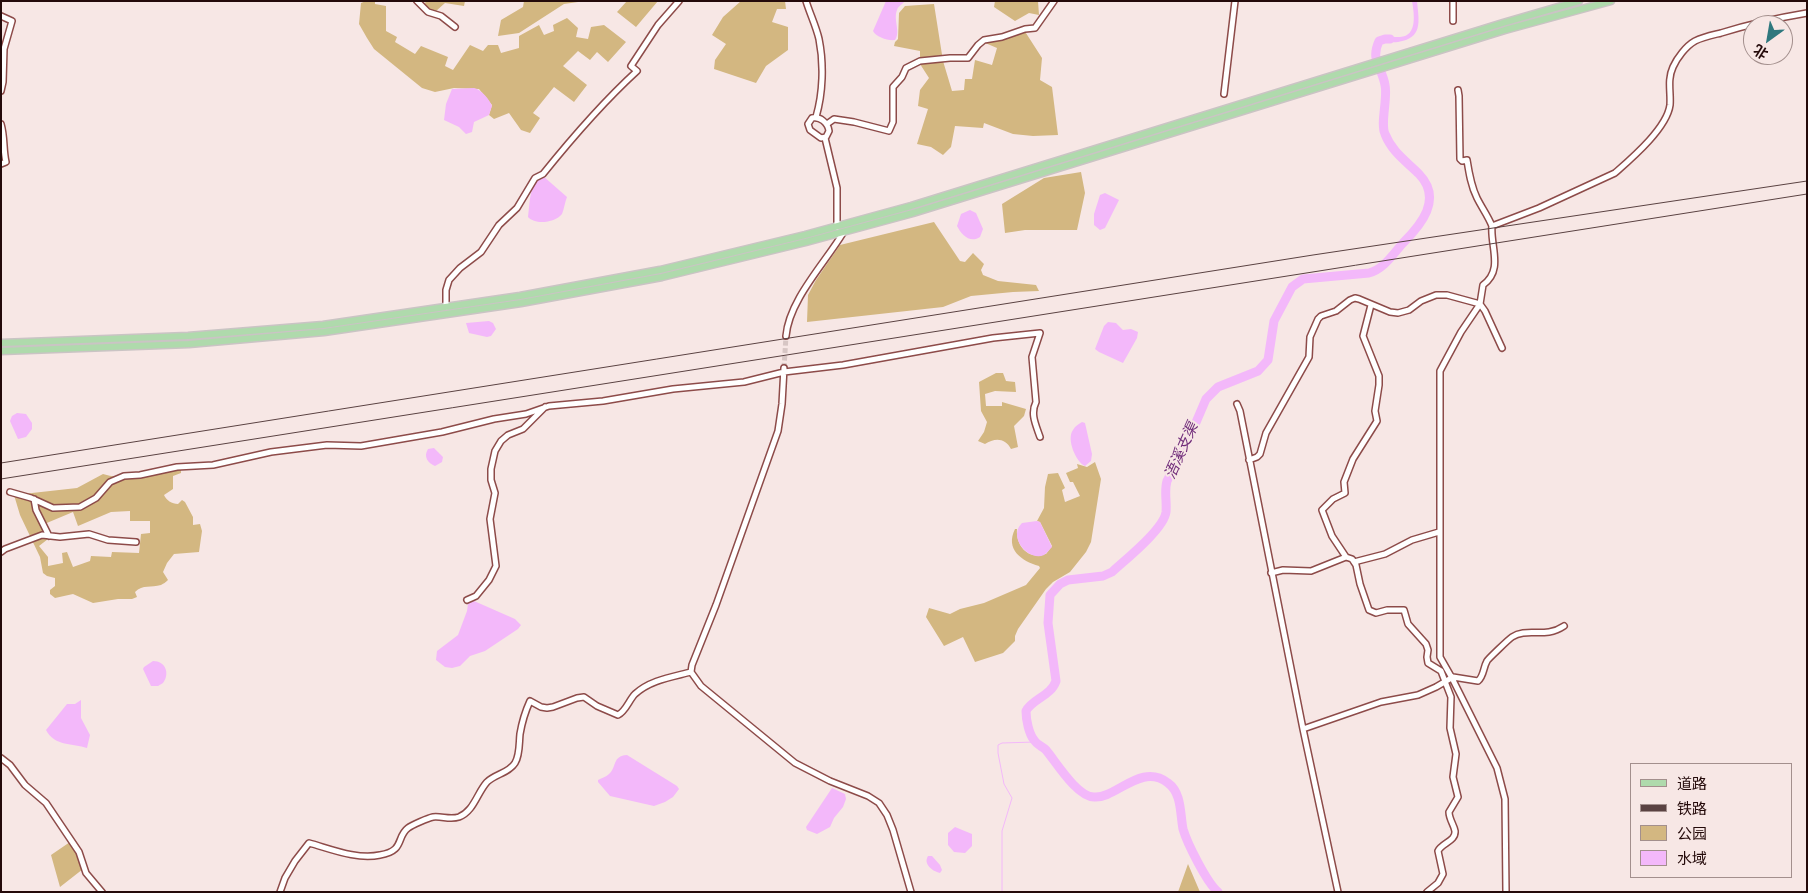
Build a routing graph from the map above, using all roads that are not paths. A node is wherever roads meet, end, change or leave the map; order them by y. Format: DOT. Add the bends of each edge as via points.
graph roads {
  1 [pos="418,1"];
  2 [pos="679,1"];
  3 [pos="806,1"];
  4 [pos="1054,1"];
  5 [pos="1235,1"];
  6 [pos="1461,1"];
  7 [pos="1579,1"];
  8 [pos="1610,1"];
  9 [pos="1454,3"];
  10 [pos="1807,13"];
  11 [pos="1,16"];
  12 [pos="1453,21"];
  13 [pos="455,27"];
  14 [pos="1391,61"];
  15 [pos="1363,70"];
  16 [pos="1458,90"];
  17 [pos="1,91"];
  18 [pos="1224,94"];
  19 [pos="816,117"];
  20 [pos="1,124"];
  21 [pos="827,124"];
  22 [pos="825,138"];
  23 [pos="1,164"];
  24 [pos="1492,226"];
  25 [pos="837,227"];
  26 [pos="843,233"];
  27 [pos="1480,304"];
  28 [pos="1371,305"];
  29 [pos="446,307"];
  30 [pos="786,336"];
  31 [pos="1,344"];
  32 [pos="1502,348"];
  33 [pos="1,351"];
  34 [pos="784,370"];
  35 [pos="1237,404"];
  36 [pos="545,407"];
  37 [pos="1040,437"];
  38 [pos="1249,460"];
  39 [pos="10,492"];
  40 [pos="34,499"];
  41 [pos="1439,532"];
  42 [pos="49,536"];
  43 [pos="136,542"];
  44 [pos="1,552"];
  45 [pos="1346,557"];
  46 [pos="1354,562"];
  47 [pos="1271,573"];
  48 [pos="467,600"];
  49 [pos="1564,626"];
  50 [pos="691,672"];
  51 [pos="1452,678"];
  52 [pos="1446,682"];
  53 [pos="1303,729"];
  54 [pos="1,758"];
  55 [pos="102,892"];
  56 [pos="280,892"];
  57 [pos="911,892"];
  58 [pos="1338,892"];
  59 [pos="1427,892"];
  60 [pos="1506,892"];
  1 -- 13 [label="street" via="428,12 441,16"];
  2 -- 29 [label="street" via="658,25 631,66 636,71 575,133 543,174 535,178 517,208 499,225 479,255 450,278 446,287"];
  3 -- 19 [label="street" via="820,48 822,91"];
  4 -- 21 [label="street" via="1035,28 984,40 968,58 920,61 909,65 893,87 893,122 889,131 834,119"];
  5 -- 18 [label="street"];
  6 -- 9 [label="street"];
  7 -- 14 [label="main road"];
  8 -- 14 [label="main road"];
  9 -- 12 [label="street"];
  10 -- 24 [label="street" via="1757,22 1691,44 1673,66 1669,77 1670,105 1658,129 1621,168 1539,208"];
  11 -- 17 [label="street" via="12,20 4,49"];
  14 -- 15 [label="main road"];
  15 -- 25 [label="main road"];
  15 -- 26 [label="main road" via="913,214"];
  16 -- 24 [label="street" via="1460,159 1467,160 1470,180"];
  19 -- 21 [label="street"];
  19 -- 22 [label="street" via="812,118 808,128"];
  20 -- 23 [label="street" via="6,162"];
  21 -- 22 [label="street" via="829,133"];
  22 -- 25 [label="street" via="837,188"];
  24 -- 27 [label="street" via="1495,268 1484,285"];
  25 -- 29 [label="main road" via="638,275"];
  26 -- 30 [label="street" via="803,292"];
  26 -- 33 [label="main road" via="632,284 368,327 189,344"];
  27 -- 28 [label="street" via="1436,295 1398,313"];
  27 -- 32 [label="street"];
  27 -- 41 [label="street" via="1441,367 1439,376"];
  28 -- 38 [label="street" via="1355,298 1332,313 1319,317 1310,337 1309,357 1266,433 1260,454"];
  28 -- 45 [label="street" via="1363,336 1379,376 1377,421 1353,459 1344,482 1345,493 1322,510 1331,535"];
  29 -- 31 [label="main road" via="235,333"];
  34 -- 36 [label="street" via="744,382"];
  34 -- 37 [label="street" via="843,365 993,338 1040,333 1032,357 1036,402 1033,415"];
  34 -- 50 [label="street" via="778,431"];
  35 -- 38 [label="street"];
  36 -- 40 [label="street" via="526,414 361,446 322,446 271,452 213,465 177,467 120,477 80,507 53,508"];
  36 -- 48 [label="street" via="523,429 501,440 495,451 491,480 495,493 490,519 496,566 490,580 476,596"];
  38 -- 47 [label="street"];
  39 -- 40 [label="street"];
  40 -- 42 [label="street"];
  41 -- 46 [label="street" via="1412,540 1385,554"];
  41 -- 51 [label="street" via="1440,657"];
  42 -- 43 [label="street" via="90,534 108,540"];
  42 -- 44 [label="street" via="38,535"];
  45 -- 46 [label="street"];
  45 -- 47 [label="street" via="1311,571"];
  46 -- 52 [label="street" via="1369,610 1376,613 1404,610 1408,624 1427,648 1428,663 1441,671"];
  47 -- 53 [label="street"];
  49 -- 51 [label="street" via="1548,633 1518,634 1511,638 1488,659 1478,682 1456,676"];
  50 -- 56 [label="street" via="642,688 618,715 584,697 547,708 530,701 516,762 487,782 466,813 452,819 430,818 410,827 398,847 379,856 353,854 309,843 284,878"];
  50 -- 57 [label="street" via="701,686 795,763 868,796 878,804 893,830"];
  51 -- 52 [label="street"];
  51 -- 60 [label="street" via="1497,768 1503,787"];
  52 -- 53 [label="street" via="1418,695 1381,702"];
  52 -- 59 [label="street" via="1452,701 1450,728 1456,754 1453,777 1458,797 1449,812 1455,836 1438,850 1443,874"];
  53 -- 58 [label="street"];
  54 -- 55 [label="street" via="46,803 79,852 90,878"];
}
